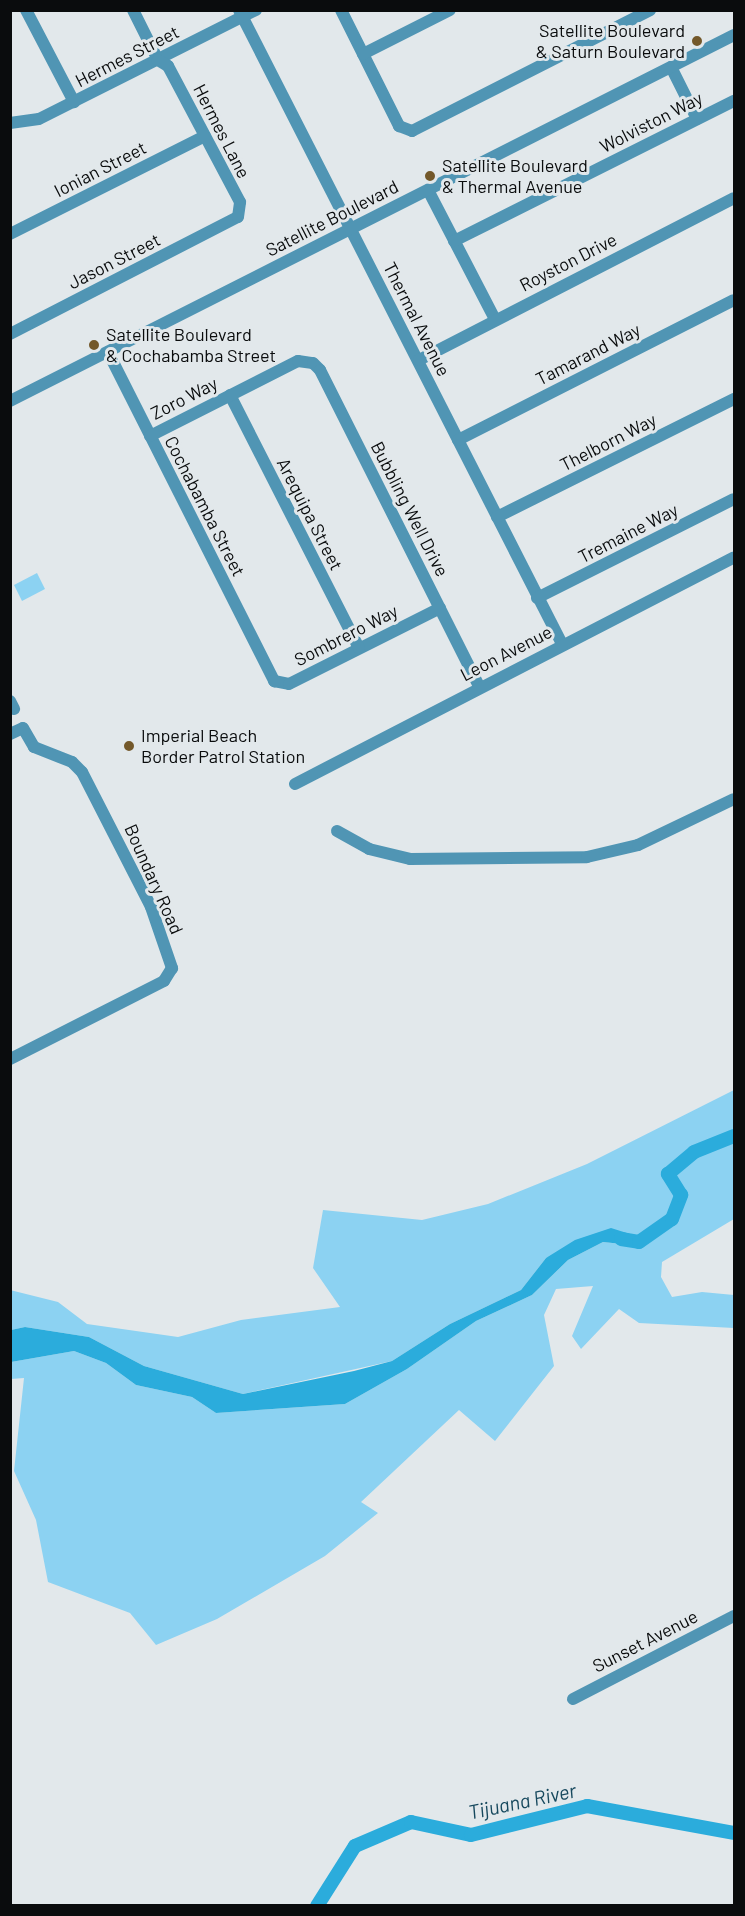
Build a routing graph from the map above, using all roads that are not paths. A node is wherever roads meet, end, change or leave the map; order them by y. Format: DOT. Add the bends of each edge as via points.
graph roads {
  1 [pos="26,10"];
  2 [pos="133,10"];
  3 [pos="256,10"];
  4 [pos="341,10"];
  5 [pos="450,10"];
  6 [pos="650,10"];
  7 [pos="240,14"];
  8 [pos="735,35"];
  9 [pos="363,54"];
  10 [pos="158,60"];
  11 [pos="671,67"];
  12 [pos="735,101"];
  13 [pos="74,102"];
  14 [pos="698,119"];
  15 [pos="10,123"];
  16 [pos="205,136"];
  17 [pos="428,190"];
  18 [pos="735,198"];
  19 [pos="234,221"];
  20 [pos="350,229"];
  21 [pos="10,234"];
  22 [pos="454,241"];
  23 [pos="735,300"];
  24 [pos="495,319"];
  25 [pos="10,334"];
  26 [pos="108,352"];
  27 [pos="419,360"];
  28 [pos="298,361"];
  29 [pos="230,395"];
  30 [pos="735,399"];
  31 [pos="10,401"];
  32 [pos="150,436"];
  33 [pos="458,440"];
  34 [pos="735,499"];
  35 [pos="497,517"];
  36 [pos="735,557"];
  37 [pos="537,598"];
  38 [pos="440,608"];
  39 [pos="562,644"];
  40 [pos="359,648"];
  41 [pos="271,676"];
  42 [pos="479,686"];
  43 [pos="10,734"];
  44 [pos="295,784"];
  45 [pos="735,799"];
  46 [pos="337,831"];
  47 [pos="10,1059"];
  48 [pos="735,1616"];
  49 [pos="573,1699"];
  1 -- 13 [label="street"];
  2 -- 10 [label="street, Hermes Lane"];
  3 -- 7 [label="street, Hermes Street"];
  4 -- 9 [label="street"];
  5 -- 9 [label="street"];
  6 -- 9 [label="street" via="418,128 404,130 399,126"];
  7 -- 10 [label="street, Hermes Street"];
  7 -- 20 [label="street, Thermal Avenue"];
  8 -- 11 [label="street, Satellite Boulevard"];
  10 -- 13 [label="street, Hermes Street"];
  10 -- 16 [label="street, Hermes Lane" via="168,66"];
  11 -- 14 [label="street"];
  11 -- 17 [label="street, Satellite Boulevard"];
  12 -- 14 [label="street, Wolviston Way"];
  13 -- 15 [label="street, Hermes Street" via="39,119"];
  14 -- 22 [label="street, Wolviston Way"];
  16 -- 19 [label="street, Hermes Lane" via="240,202"];
  16 -- 21 [label="street, Ionian Street"];
  17 -- 20 [label="street, Satellite Boulevard"];
  17 -- 22 [label="street"];
  18 -- 24 [label="street, Royston Drive"];
  19 -- 25 [label="street, Jason Street"];
  20 -- 26 [label="street, Satellite Boulevard"];
  20 -- 27 [label="street, Thermal Avenue"];
  22 -- 24 [label="street"];
  23 -- 33 [label="street, Tamarand Way"];
  24 -- 27 [label="street, Royston Drive"];
  26 -- 31 [label="street, Satellite Boulevard"];
  26 -- 32 [label="street, Cochabamba Street"];
  27 -- 33 [label="street, Thermal Avenue"];
  28 -- 29 [label="street, Zoro Way"];
  28 -- 38 [label="street, Bubbling Well Drive" via="313,363 320,370"];
  29 -- 32 [label="street, Zoro Way"];
  29 -- 40 [label="street, Arequipa Street"];
  30 -- 35 [label="street, Thelborn Way"];
  32 -- 41 [label="street, Cochabamba Street"];
  33 -- 35 [label="street, Thermal Avenue"];
  34 -- 37 [label="street, Tremaine Way"];
  35 -- 37 [label="street, Thermal Avenue"];
  36 -- 39 [label="street, Leon Avenue"];
  37 -- 39 [label="street, Thermal Avenue"];
  38 -- 40 [label="street, Sombrero Way"];
  38 -- 42 [label="street, Bubbling Well Drive"];
  39 -- 42 [label="street, Leon Avenue"];
  40 -- 41 [label="street, Sombrero Way" via="284,686"];
  42 -- 44 [label="street, Leon Avenue"];
  43 -- 47 [label="street, Boundary Road" via="23,728 34,747 72,762 82,772 114,825 172,964 169,975"];
  45 -- 46 [label="street" via="638,845 587,857 410,859 361,846"];
  48 -- 49 [label="street, Sunset Avenue"];
}
